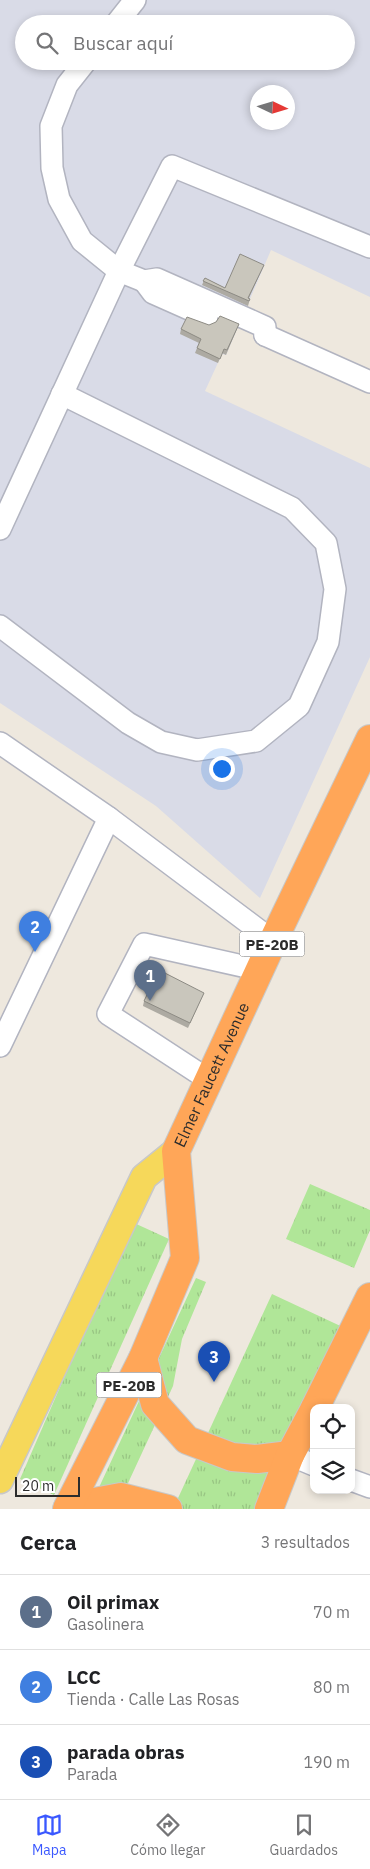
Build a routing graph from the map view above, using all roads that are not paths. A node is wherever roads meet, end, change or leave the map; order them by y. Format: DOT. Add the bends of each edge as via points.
graph roads {
  1 [pos="135,0"];
  2 [pos="123,15"];
  3 [pos="79,70"];
  4 [pos="370,247"];
  5 [pos="119,270"];
  6 [pos="370,382"];
  7 [pos="62,394"];
  8 [pos="0,529"];
  9 [pos="0,626"];
  10 [pos="370,739"];
  11 [pos="0,743"];
  12 [pos="109,818"];
  13 [pos="273,941"];
  14 [pos="260,970"];
  15 [pos="0,1046"];
  16 [pos="209,1080"];
  17 [pos="176,1151"];
  18 [pos="370,1297"];
  19 [pos="143,1358"];
  20 [pos="316,1404"];
  21 [pos="310,1426"];
  22 [pos="302,1460"];
  23 [pos="0,1480"];
  24 [pos="355,1482"];
  25 [pos="370,1488"];
  26 [pos="68,1508"];
  27 [pos="168,1509"];
  28 [pos="269,1509"];
  1 -- 2 [label="street"];
  3 -- 5 [label="street" via="67,84 51,126 52,168 59,199 82,241"];
  4 -- 5 [label="street" via="172,166"];
  5 -- 6 [label="street" via="144,281 157,279 264,327 266,335"];
  5 -- 7 [label="street"];
  7 -- 8 [label="street"];
  7 -- 9 [label="street" via="292,508 326,542 335,589 328,642 299,706 256,741 197,750 161,742 128,723"];
  10 -- 13 [label="highway, Elmer Faucett Avenue / PE-20B"];
  11 -- 12 [label="street"];
  12 -- 13 [label="street"];
  12 -- 15 [label="street"];
  13 -- 14 [label="highway, Elmer Faucett Avenue / PE-20B"];
  14 -- 16 [label="highway, Elmer Faucett Avenue / PE-20B"];
  14 -- 16 [label="street" via="144,944 108,1014"];
  16 -- 17 [label="highway, Elmer Faucett Avenue / PE-20B"];
  17 -- 19 [label="highway, PE-20B" via="185,1258"];
  17 -- 23 [label="main road, Elmer Faucett Avenue" via="144,1177"];
  18 -- 20 [label="highway"];
  19 -- 22 [label="highway" via="155,1404 187,1440 232,1457"];
  19 -- 26 [label="highway, PE-20B"];
  21 -- 22 [label="highway"];
  22 -- 28 [label="highway"];
  24 -- 25 [label="street"];
  26 -- 27 [label="highway" via="120,1497"];
}
